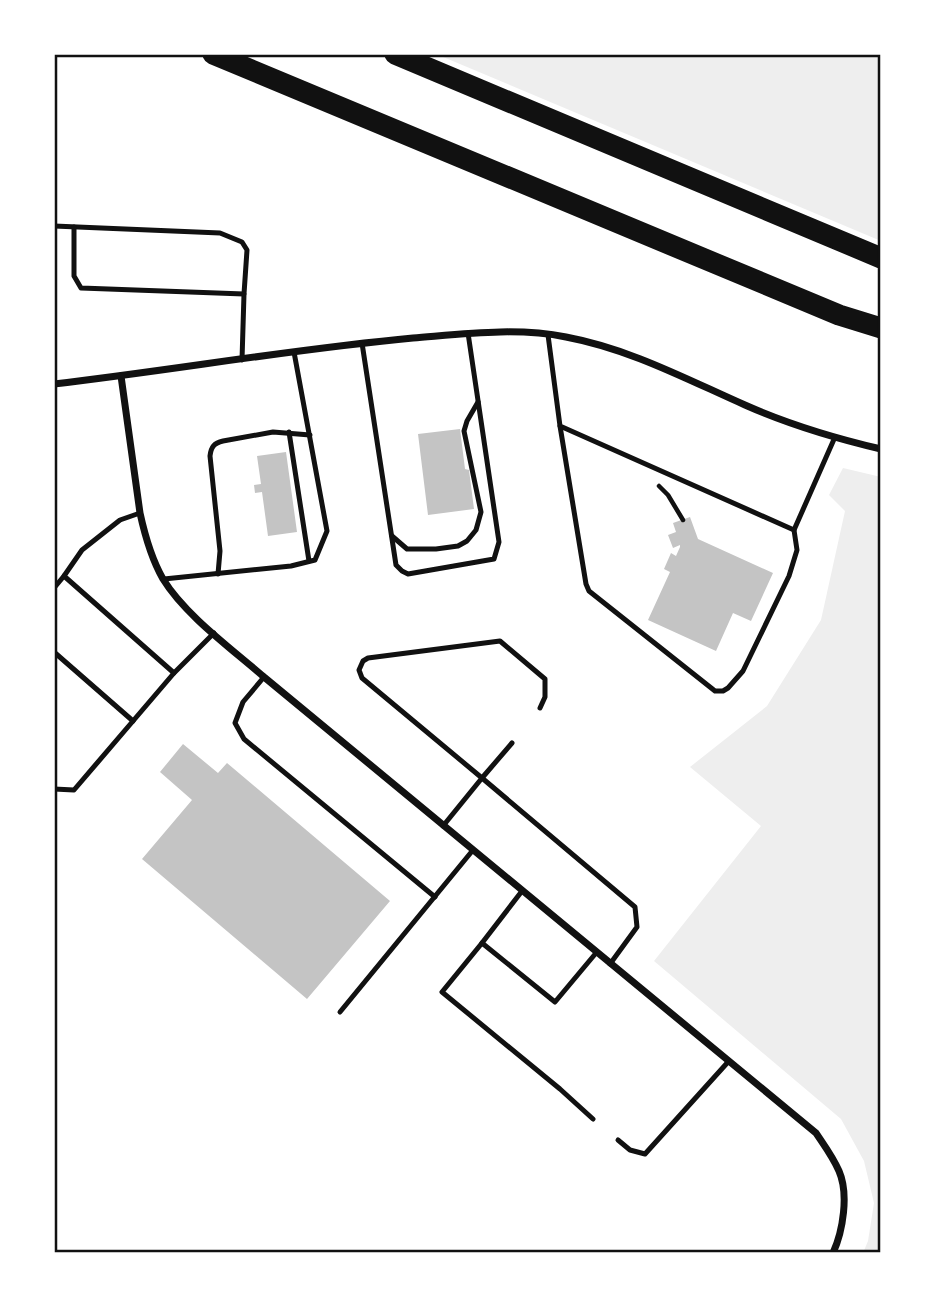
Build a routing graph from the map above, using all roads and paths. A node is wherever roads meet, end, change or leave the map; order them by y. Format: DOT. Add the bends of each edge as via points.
graph roads {
  1 [pos="213,54"];
  2 [pos="395,54"];
  3 [pos="54,226"];
  4 [pos="74,227"];
  5 [pos="881,258"];
  6 [pos="244,294"];
  7 [pos="881,328"];
  8 [pos="468,333"];
  9 [pos="548,335"];
  10 [pos="362,342"];
  11 [pos="294,352"];
  12 [pos="242,360"];
  13 [pos="121,376"];
  14 [pos="54,384"];
  15 [pos="478,402"];
  16 [pos="560,426"];
  17 [pos="289,432"];
  18 [pos="310,435"];
  19 [pos="835,437"];
  20 [pos="881,449"];
  21 [pos="655,482"];
  22 [pos="140,513"];
  23 [pos="683,520"];
  24 [pos="794,530"];
  25 [pos="392,536"];
  26 [pos="312,561"];
  27 [pos="218,574"];
  28 [pos="64,576"];
  29 [pos="164,579"];
  30 [pos="54,588"];
  31 [pos="214,633"];
  32 [pos="54,652"];
  33 [pos="174,673"];
  34 [pos="264,677"];
  35 [pos="540,708"];
  36 [pos="133,721"];
  37 [pos="512,743"];
  38 [pos="482,778"];
  39 [pos="54,789"];
  40 [pos="443,826"];
  41 [pos="472,850"];
  42 [pos="523,891"];
  43 [pos="435,897"];
  44 [pos="482,943"];
  45 [pos="596,953"];
  46 [pos="610,964"];
  47 [pos="340,1012"];
  48 [pos="728,1062"];
  49 [pos="593,1119"];
  50 [pos="618,1140"];
  51 [pos="833,1253"];
  1 -- 7 [label="highway" via="839,315"];
  2 -- 5 [label="highway"];
  3 -- 4 [label="lane"];
  4 -- 6 [label="lane" via="220,233 242,242 247,250"];
  4 -- 6 [label="lane" via="74,276 80,288"];
  6 -- 12 [label="lane"];
  8 -- 9 [label="street"];
  8 -- 10 [label="street"];
  8 -- 15 [label="lane"];
  9 -- 16 [label="lane"];
  9 -- 19 [label="street" via="610,347 747,406"];
  10 -- 11 [label="street"];
  10 -- 25 [label="lane"];
  11 -- 12 [label="street"];
  11 -- 18 [label="lane"];
  12 -- 13 [label="street"];
  13 -- 14 [label="street"];
  13 -- 22 [label="street"];
  15 -- 25 [label="lane" via="464,431 481,512 476,530 458,546 436,550 407,549"];
  15 -- 25 [label="lane" via="499,542 494,559 408,574 396,565"];
  16 -- 24 [label="lane"];
  16 -- 24 [label="lane" via="589,591 715,691 728,688 743,671 789,576 797,550"];
  17 -- 18 [label="lane"];
  17 -- 26 [label="lane"];
  17 -- 27 [label="lane" via="223,441 212,447"];
  18 -- 26 [label="lane" via="327,531"];
  19 -- 20 [label="street"];
  19 -- 24 [label="lane"];
  21 -- 23 [label="path"];
  22 -- 28 [label="lane" via="120,520 82,550"];
  22 -- 29 [label="street" via="150,551"];
  26 -- 27 [label="lane"];
  27 -- 29 [label="lane"];
  28 -- 30 [label="lane"];
  28 -- 33 [label="lane"];
  29 -- 31 [label="street"];
  31 -- 33 [label="lane"];
  31 -- 34 [label="street"];
  32 -- 36 [label="lane"];
  33 -- 36 [label="lane"];
  34 -- 40 [label="street"];
  34 -- 43 [label="lane" via="243,702 235,723 244,739"];
  35 -- 38 [label="lane" via="545,679 500,641 363,661 362,678"];
  36 -- 39 [label="lane" via="74,790"];
  37 -- 38 [label="lane"];
  38 -- 40 [label="lane"];
  38 -- 46 [label="lane" via="635,907 637,927"];
  40 -- 41 [label="street"];
  41 -- 42 [label="street"];
  41 -- 43 [label="lane"];
  42 -- 44 [label="lane"];
  42 -- 45 [label="street"];
  43 -- 47 [label="lane"];
  44 -- 45 [label="lane" via="555,1002"];
  44 -- 49 [label="lane" via="442,992"];
  45 -- 46 [label="street"];
  46 -- 48 [label="street"];
  48 -- 50 [label="lane" via="645,1154"];
  48 -- 51 [label="street" via="816,1133 832,1155 844,1196"];
}
